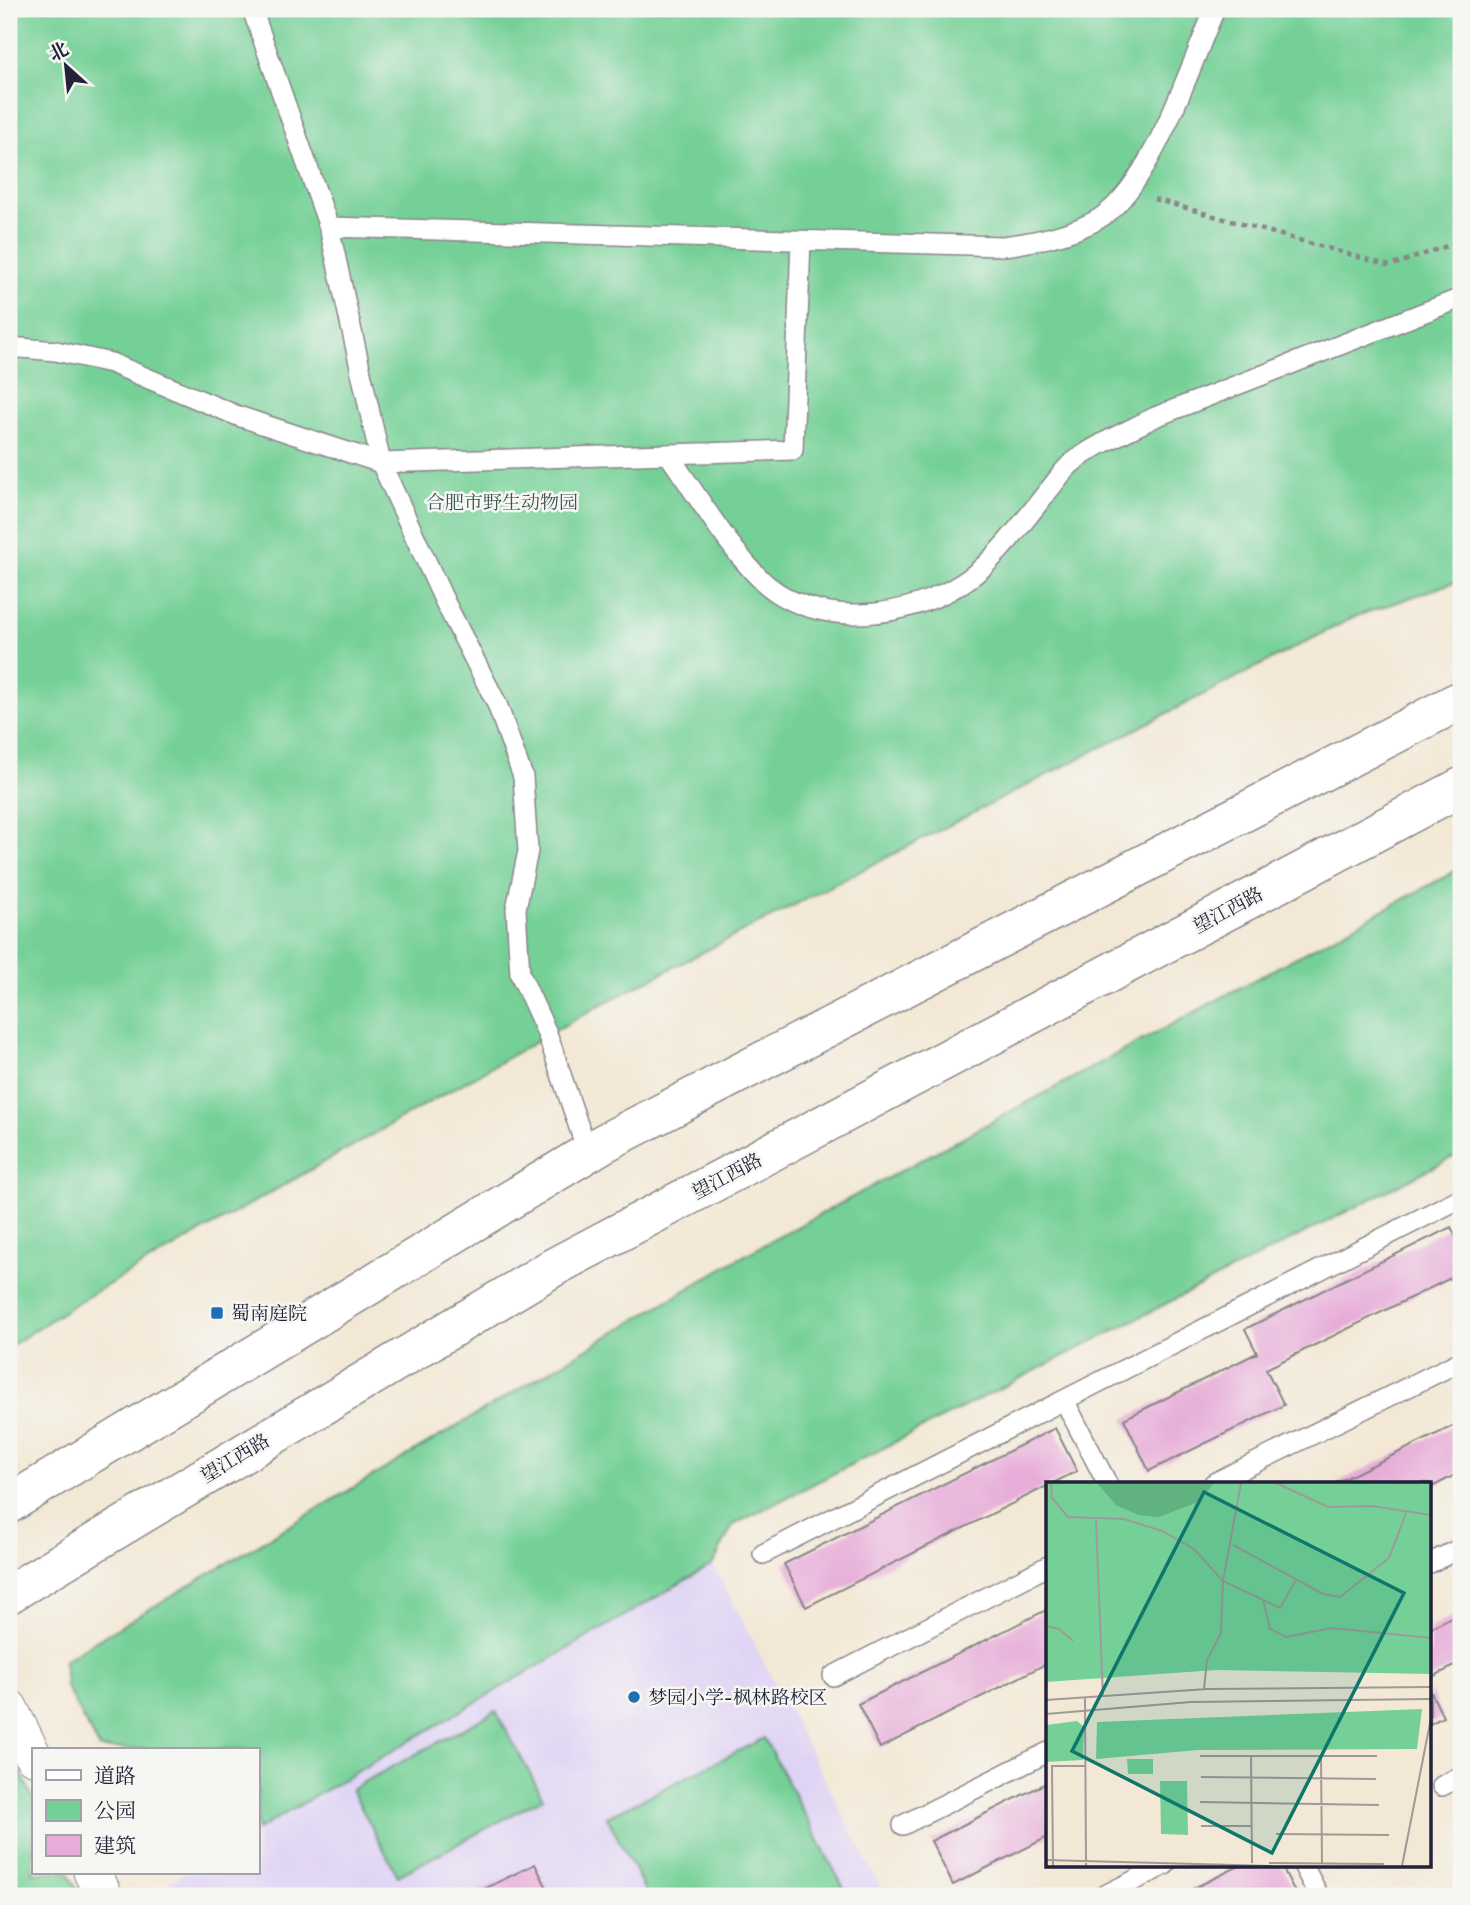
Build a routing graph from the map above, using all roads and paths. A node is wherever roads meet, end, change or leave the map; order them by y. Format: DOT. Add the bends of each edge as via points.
graph roads {
  1 [pos="251,9"];
  2 [pos="1215,9"];
  3 [pos="1127,191"];
  4 [pos="329,227"];
  5 [pos="801,240"];
  6 [pos="1461,242"];
  7 [pos="1461,298"];
  8 [pos="9,346"];
  9 [pos="668,454"];
  10 [pos="381,463"];
  11 [pos="1461,700"];
  12 [pos="1461,787"];
  13 [pos="588,1154"];
  14 [pos="1461,1198"];
  15 [pos="1461,1361"];
  16 [pos="1064,1400"];
  17 [pos="1106,1482"];
  18 [pos="1216,1482"];
  19 [pos="13,1491"];
  20 [pos="1461,1548"];
  21 [pos="763,1554"];
  22 [pos="1432,1562"];
  23 [pos="1046,1567"];
  24 [pos="9,1594"];
  25 [pos="833,1676"];
  26 [pos="9,1708"];
  27 [pos="1046,1753"];
  28 [pos="32,1754"];
  29 [pos="1461,1776"];
  30 [pos="1442,1786"];
  31 [pos="903,1825"];
  32 [pos="1161,1867"];
  33 [pos="1304,1867"];
  34 [pos="93,1874"];
  35 [pos="104,1896"];
  36 [pos="1103,1896"];
  37 [pos="1319,1896"];
  1 -- 4 [label="lane"];
  2 -- 3 [label="lane" via="1156,145"];
  3 -- 5 [label="lane" via="1090,224 1026,243"];
  3 -- 6 [label="path" via="1390,266"];
  4 -- 5 [label="lane"];
  4 -- 10 [label="lane"];
  5 -- 9 [label="lane" via="793,450"];
  7 -- 9 [label="lane" via="1155,416 1115,437 1071,464 982,568 949,592 879,613 797,605 767,585"];
  8 -- 10 [label="lane" via="111,363 238,416"];
  9 -- 10 [label="lane"];
  10 -- 13 [label="lane" via="497,704 523,777 528,851 516,909 520,974 547,1032"];
  11 -- 13 [label="main road"];
  12 -- 24 [label="main road, 望江西路" via="554,1267"];
  13 -- 19 [label="main road"];
  14 -- 16 [label="lane"];
  15 -- 18 [label="lane"];
  16 -- 17 [label="lane"];
  16 -- 21 [label="lane"];
  20 -- 22 [label="lane"];
  23 -- 25 [label="lane"];
  26 -- 28 [label="street"];
  27 -- 31 [label="lane"];
  29 -- 30 [label="lane"];
  32 -- 36 [label="lane"];
  33 -- 37 [label="lane"];
  34 -- 35 [label="street"];
}
